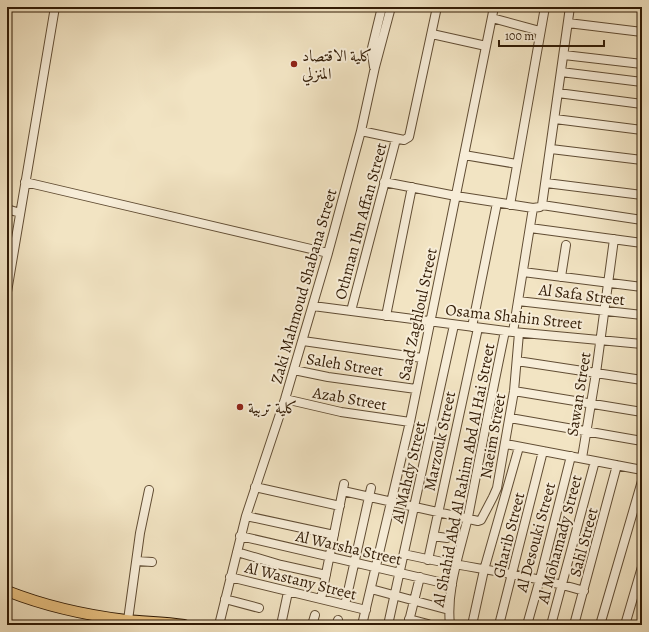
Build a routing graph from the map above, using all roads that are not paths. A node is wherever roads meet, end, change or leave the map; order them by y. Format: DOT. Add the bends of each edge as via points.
graph roads {
  1 [pos="54,7"];
  2 [pos="382,7"];
  3 [pos="391,7"];
  4 [pos="437,7"];
  5 [pos="494,7"];
  6 [pos="544,7"];
  7 [pos="570,7"];
  8 [pos="492,18"];
  9 [pos="568,23"];
  10 [pos="540,31"];
  11 [pos="642,32"];
  12 [pos="432,34"];
  13 [pos="486,46"];
  14 [pos="564,55"];
  15 [pos="642,64"];
  16 [pos="375,67"];
  17 [pos="561,72"];
  18 [pos="642,82"];
  19 [pos="558,93"];
  20 [pos="642,104"];
  21 [pos="555,119"];
  22 [pos="642,130"];
  23 [pos="361,131"];
  24 [pos="396,139"];
  25 [pos="551,149"];
  26 [pos="464,155"];
  27 [pos="642,160"];
  28 [pos="517,164"];
  29 [pos="25,182"];
  30 [pos="384,182"];
  31 [pos="546,183"];
  32 [pos="412,187"];
  33 [pos="642,195"];
  34 [pos="456,196"];
  35 [pos="497,203"];
  36 [pos="510,205"];
  37 [pos="542,206"];
  38 [pos="534,208"];
  39 [pos="7,209"];
  40 [pos="20,213"];
  41 [pos="642,220"];
  42 [pos="530,228"];
  43 [pos="614,239"];
  44 [pos="7,241"];
  45 [pos="642,243"];
  46 [pos="15,245"];
  47 [pos="566,245"];
  48 [pos="328,253"];
  49 [pos="523,272"];
  50 [pos="561,277"];
  51 [pos="609,283"];
  52 [pos="642,287"];
  53 [pos="7,290"];
  54 [pos="518,301"];
  55 [pos="313,306"];
  56 [pos="351,311"];
  57 [pos="605,311"];
  58 [pos="642,315"];
  59 [pos="386,316"];
  60 [pos="429,321"];
  61 [pos="454,325"];
  62 [pos="475,327"];
  63 [pos="512,332"];
  64 [pos="601,339"];
  65 [pos="303,341"];
  66 [pos="642,344"];
  67 [pos="422,358"];
  68 [pos="517,361"];
  69 [pos="294,370"];
  70 [pos="596,373"];
  71 [pos="642,380"];
  72 [pos="416,388"];
  73 [pos="514,391"];
  74 [pos="285,399"];
  75 [pos="591,404"];
  76 [pos="642,412"];
  77 [pos="510,418"];
  78 [pos="410,422"];
  79 [pos="587,431"];
  80 [pos="642,441"];
  81 [pos="506,444"];
  82 [pos="519,447"];
  83 [pos="543,451"];
  84 [pos="570,456"];
  85 [pos="582,458"];
  86 [pos="595,461"];
  87 [pos="617,465"];
  88 [pos="642,470"];
  89 [pos="642,481"];
  90 [pos="255,488"];
  91 [pos="371,488"];
  92 [pos="149,490"];
  93 [pos="369,497"];
  94 [pos="391,502"];
  95 [pos="340,506"];
  96 [pos="414,507"];
  97 [pos="438,512"];
  98 [pos="246,516"];
  99 [pos="467,519"];
  100 [pos="334,535"];
  101 [pos="240,536"];
  102 [pos="433,536"];
  103 [pos="447,538"];
  104 [pos="236,552"];
  105 [pos="404,554"];
  106 [pos="330,557"];
  107 [pos="428,560"];
  108 [pos="137,561"];
  109 [pos="152,562"];
  110 [pos="354,562"];
  111 [pos="457,566"];
  112 [pos="376,567"];
  113 [pos="642,567"];
  114 [pos="484,570"];
  115 [pos="399,573"];
  116 [pos="512,574"];
  117 [pos="326,575"];
  118 [pos="230,577"];
  119 [pos="420,577"];
  120 [pos="540,579"];
  121 [pos="562,584"];
  122 [pos="452,585"];
  123 [pos="371,589"];
  124 [pos="7,591"];
  125 [pos="584,591"];
  126 [pos="288,592"];
  127 [pos="394,595"];
  128 [pos="225,599"];
  129 [pos="321,599"];
  130 [pos="414,600"];
  131 [pos="345,605"];
  132 [pos="259,608"];
  133 [pos="366,610"];
  134 [pos="449,610"];
  135 [pos="315,615"];
  136 [pos="128,620"];
  137 [pos="409,622"];
  138 [pos="428,624"];
  139 [pos="138,625"];
  140 [pos="184,625"];
  141 [pos="219,625"];
  142 [pos="281,625"];
  143 [pos="312,625"];
  144 [pos="362,625"];
  145 [pos="388,625"];
  146 [pos="450,625"];
  147 [pos="472,625"];
  148 [pos="499,625"];
  149 [pos="527,625"];
  150 [pos="551,625"];
  151 [pos="574,625"];
  152 [pos="600,625"];
  153 [pos="625,625"];
  1 -- 29 [label="street"];
  2 -- 16 [label="street, Zaki Mahmoud Shabana Street" via="372,48"];
  3 -- 16 [label="street, Zaki Mahmoud Shabana Street"];
  4 -- 12 [label="street"];
  5 -- 8 [label="street, Saad Zaghloul Street"];
  6 -- 10 [label="street"];
  7 -- 9 [label="street"];
  8 -- 10 [label="street"];
  8 -- 13 [label="street, Saad Zaghloul Street"];
  9 -- 11 [label="street"];
  9 -- 14 [label="street"];
  10 -- 28 [label="street"];
  12 -- 13 [label="street"];
  12 -- 24 [label="street" via="409,137 404,140"];
  13 -- 26 [label="street, Saad Zaghloul Street"];
  14 -- 15 [label="street"];
  14 -- 17 [label="street"];
  16 -- 23 [label="street, Zaki Mahmoud Shabana Street"];
  17 -- 18 [label="street"];
  17 -- 19 [label="street"];
  19 -- 20 [label="street"];
  19 -- 21 [label="street"];
  21 -- 22 [label="street"];
  21 -- 25 [label="street"];
  23 -- 24 [label="street"];
  23 -- 48 [label="street, Zaki Mahmoud Shabana Street"];
  24 -- 30 [label="street, Othman Ibn Affan Street"];
  25 -- 27 [label="street"];
  25 -- 31 [label="street"];
  26 -- 28 [label="street"];
  26 -- 34 [label="street, Saad Zaghloul Street"];
  28 -- 36 [label="street"];
  29 -- 40 [label="street"];
  29 -- 48 [label="street"];
  30 -- 32 [label="street"];
  30 -- 56 [label="street, Othman Ibn Affan Street"];
  31 -- 33 [label="street"];
  31 -- 37 [label="street"];
  32 -- 34 [label="street"];
  32 -- 59 [label="street"];
  34 -- 35 [label="street"];
  34 -- 60 [label="street, Saad Zaghloul Street"];
  35 -- 36 [label="street"];
  35 -- 62 [label="street, Marzouk Street"];
  36 -- 38 [label="street"];
  37 -- 38 [label="street"];
  37 -- 41 [label="street"];
  38 -- 42 [label="street, Al Shahid Abd Al Rahim Abd Al Hai Street"];
  39 -- 40 [label="street"];
  40 -- 46 [label="street"];
  42 -- 43 [label="street"];
  42 -- 49 [label="street, Al Shahid Abd Al Rahim Abd Al Hai Street"];
  43 -- 45 [label="street"];
  43 -- 51 [label="street, Sawan Street"];
  44 -- 46 [label="street"];
  46 -- 53 [label="street"];
  47 -- 50 [label="street"];
  48 -- 55 [label="street, Zaki Mahmoud Shabana Street"];
  49 -- 50 [label="street"];
  49 -- 54 [label="street, Al Shahid Abd Al Rahim Abd Al Hai Street"];
  50 -- 51 [label="street"];
  51 -- 52 [label="street"];
  51 -- 57 [label="street, Sawan Street"];
  54 -- 57 [label="street, Al Safa Street"];
  54 -- 63 [label="street, Al Shahid Abd Al Rahim Abd Al Hai Street"];
  55 -- 56 [label="street, Osama Shahin Street"];
  55 -- 65 [label="street, Zaki Mahmoud Shabana Street"];
  56 -- 59 [label="street, Osama Shahin Street"];
  57 -- 58 [label="street, Al Safa Street"];
  57 -- 64 [label="street, Sawan Street"];
  59 -- 60 [label="street, Osama Shahin Street"];
  60 -- 61 [label="street, Osama Shahin Street"];
  60 -- 67 [label="street, Saad Zaghloul Street"];
  61 -- 62 [label="street, Osama Shahin Street"];
  61 -- 96 [label="street, Al Mahdy Street"];
  62 -- 63 [label="street, Osama Shahin Street"];
  62 -- 97 [label="street, Marzouk Street"];
  63 -- 64 [label="street, Osama Shahin Street"];
  63 -- 68 [label="street, Naeim Street"];
  63 -- 99 [label="street, Al Shahid Abd Al Rahim Abd Al Hai Street"];
  64 -- 66 [label="street, Osama Shahin Street"];
  64 -- 70 [label="street, Sawan Street"];
  65 -- 67 [label="street"];
  65 -- 69 [label="street, Zaki Mahmoud Shabana Street"];
  67 -- 72 [label="street, Saad Zaghloul Street"];
  68 -- 70 [label="street"];
  68 -- 73 [label="street, Naeim Street"];
  69 -- 72 [label="street, Saleh Street"];
  69 -- 74 [label="street, Zaki Mahmoud Shabana Street"];
  70 -- 71 [label="street"];
  70 -- 75 [label="street, Sawan Street"];
  72 -- 78 [label="street, Saad Zaghloul Street"];
  73 -- 75 [label="street"];
  73 -- 77 [label="street, Naeim Street"];
  74 -- 78 [label="street, Azab Street" via="335,411"];
  74 -- 90 [label="street, Zaki Mahmoud Shabana Street"];
  75 -- 76 [label="street"];
  75 -- 79 [label="street, Sawan Street"];
  77 -- 79 [label="street"];
  77 -- 81 [label="street, Naeim Street"];
  78 -- 94 [label="street, Saad Zaghloul Street"];
  79 -- 80 [label="street"];
  79 -- 85 [label="street, Sawan Street"];
  81 -- 82 [label="street"];
  81 -- 99 [label="street, Naeim Street" via="493,498 481,520"];
  82 -- 83 [label="street"];
  82 -- 114 [label="street"];
  83 -- 84 [label="street"];
  83 -- 116 [label="street, Gharib Street"];
  84 -- 85 [label="street"];
  84 -- 120 [label="street, Al Desouki Street"];
  85 -- 86 [label="street"];
  86 -- 87 [label="street"];
  86 -- 121 [label="street, Al Mohamady Street"];
  87 -- 88 [label="street"];
  87 -- 125 [label="street, Sahl Street"];
  89 -- 152 [label="street"];
  90 -- 95 [label="street"];
  90 -- 98 [label="street, Zaki Mahmoud Shabana Street"];
  91 -- 93 [label="street"];
  92 -- 108 [label="street"];
  93 -- 94 [label="street, Naeim Street"];
  93 -- 95 [label="street, Naeim Street" via="344,488"];
  93 -- 110 [label="street"];
  94 -- 96 [label="street, Naeim Street"];
  94 -- 112 [label="street, Saad Zaghloul Street"];
  95 -- 100 [label="street"];
  96 -- 97 [label="street, Naeim Street"];
  96 -- 105 [label="street, Al Mahdy Street"];
  97 -- 99 [label="street, Naeim Street"];
  97 -- 102 [label="street, Marzouk Street"];
  98 -- 100 [label="street"];
  98 -- 101 [label="street, Zaki Mahmoud Shabana Street"];
  99 -- 111 [label="street, Al Shahid Abd Al Rahim Abd Al Hai Street"];
  100 -- 106 [label="street"];
  101 -- 104 [label="street, Zaki Mahmoud Shabana Street"];
  101 -- 106 [label="street, Al Warsha Street"];
  102 -- 103 [label="street"];
  102 -- 107 [label="street, Marzouk Street"];
  104 -- 117 [label="street"];
  104 -- 118 [label="street, Zaki Mahmoud Shabana Street"];
  105 -- 107 [label="street"];
  105 -- 115 [label="street, Al Mahdy Street"];
  106 -- 110 [label="street, Al Warsha Street"];
  106 -- 117 [label="street"];
  107 -- 111 [label="street"];
  108 -- 109 [label="street"];
  108 -- 136 [label="street"];
  110 -- 112 [label="street, Al Warsha Street"];
  110 -- 131 [label="street"];
  111 -- 114 [label="street"];
  111 -- 122 [label="street, Al Shahid Abd Al Rahim Abd Al Hai Street"];
  112 -- 115 [label="street, Al Warsha Street"];
  112 -- 123 [label="street, Saad Zaghloul Street"];
  113 -- 153 [label="street"];
  114 -- 116 [label="street"];
  114 -- 147 [label="street"];
  115 -- 119 [label="street, Al Warsha Street"];
  115 -- 127 [label="street, Al Mahdy Street"];
  116 -- 120 [label="street"];
  116 -- 148 [label="street, Gharib Street"];
  117 -- 129 [label="street"];
  118 -- 126 [label="street, Al Wastany Street"];
  118 -- 128 [label="street, Zaki Mahmoud Shabana Street"];
  119 -- 122 [label="street, Al Warsha Street"];
  119 -- 130 [label="street"];
  120 -- 121 [label="street"];
  120 -- 149 [label="street, Al Desouki Street"];
  121 -- 125 [label="street"];
  121 -- 150 [label="street, Al Mohamady Street"];
  122 -- 134 [label="street, Al Shahid Abd Al Rahim Abd Al Hai Street"];
  123 -- 127 [label="street"];
  123 -- 133 [label="street, Saad Zaghloul Street"];
  124 -- 136 [label="main road" via="68,610"];
  125 -- 151 [label="street, Sahl Street"];
  126 -- 129 [label="street, Al Wastany Street"];
  126 -- 142 [label="street"];
  127 -- 130 [label="street"];
  127 -- 145 [label="street, Al Mahdy Street"];
  128 -- 132 [label="street"];
  128 -- 141 [label="street, Zaki Mahmoud Shabana Street"];
  129 -- 131 [label="street, Al Wastany Street"];
  130 -- 134 [label="street"];
  130 -- 137 [label="street"];
  131 -- 133 [label="street, Al Wastany Street"];
  133 -- 144 [label="street, Saad Zaghloul Street"];
  134 -- 146 [label="street, Al Shahid Abd Al Rahim Abd Al Hai Street"];
  135 -- 143 [label="street"];
  136 -- 139 [label="main road"];
  136 -- 140 [label="main road"];
  137 -- 138 [label="street"];
}
